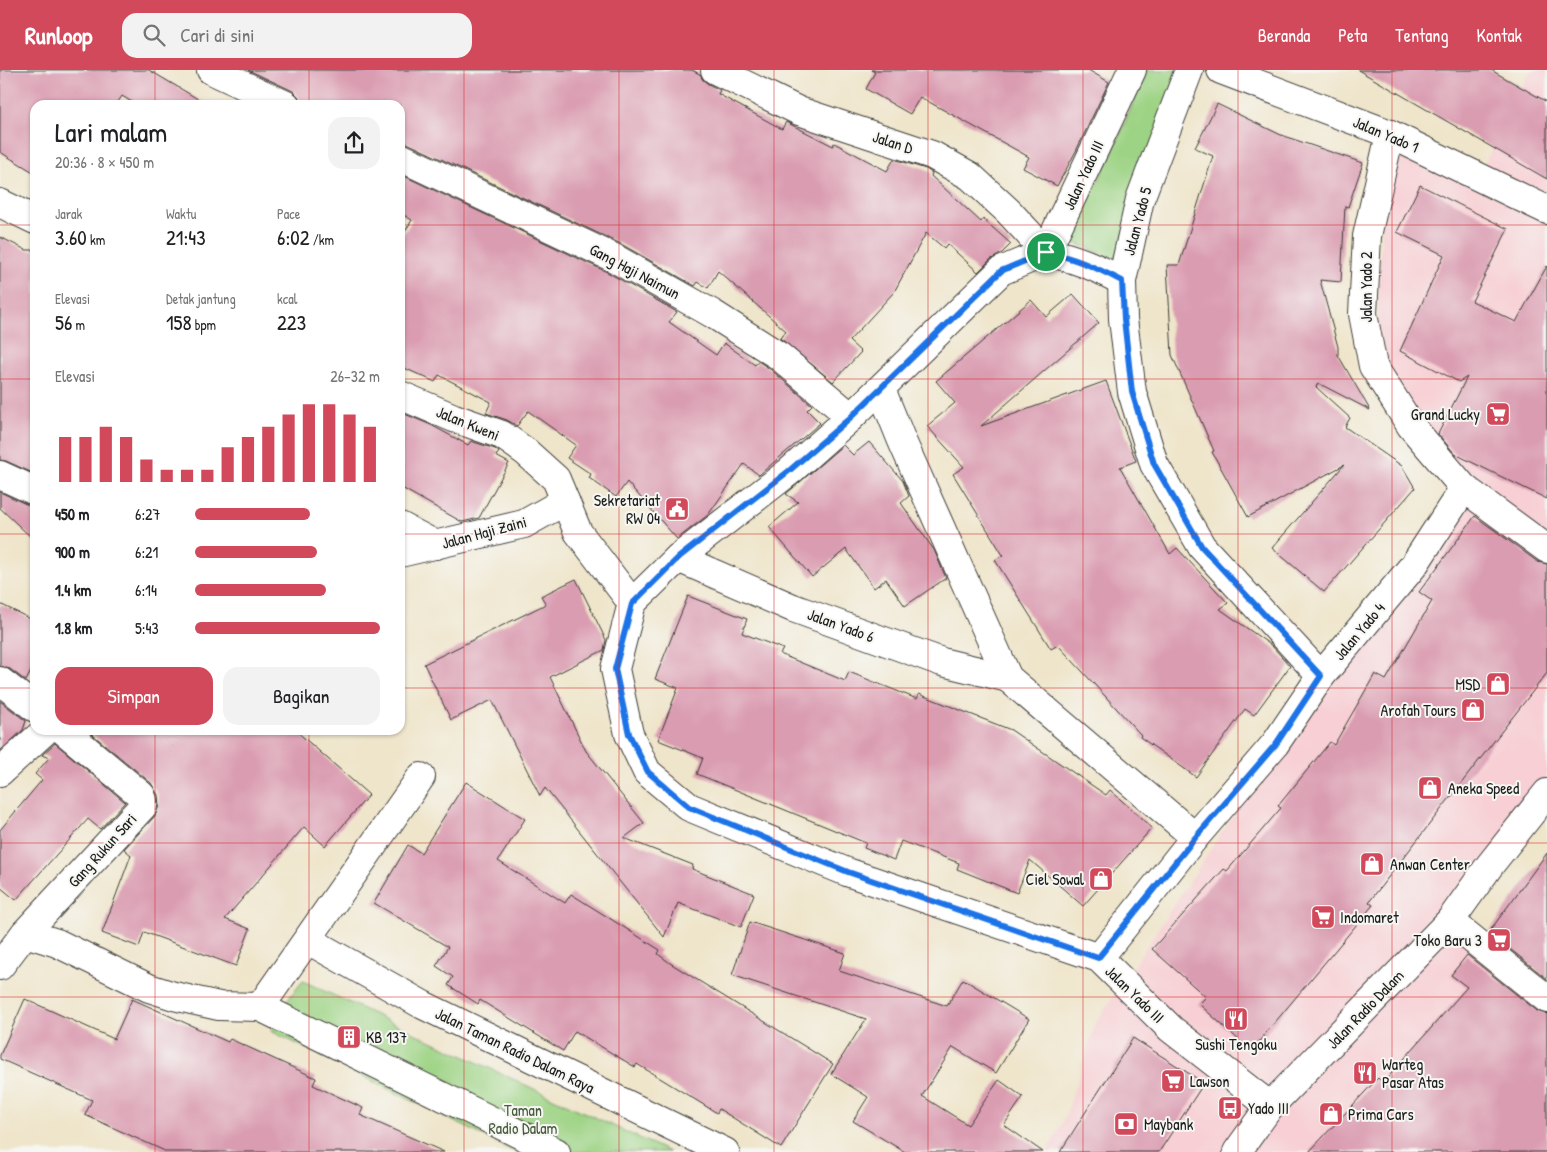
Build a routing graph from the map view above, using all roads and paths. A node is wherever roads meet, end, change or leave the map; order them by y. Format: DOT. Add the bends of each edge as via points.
graph roads {
  1 [pos="210,70"];
  2 [pos="715,70"];
  3 [pos="1132,70"];
  4 [pos="1189,70"];
  5 [pos="1221,70"];
  6 [pos="275,100"];
  7 [pos="1390,134"];
  8 [pos="405,159"];
  9 [pos="0,203"];
  10 [pos="1547,210"];
  11 [pos="30,218"];
  12 [pos="1046,252"];
  13 [pos="1122,281"];
  14 [pos="880,389"];
  15 [pos="405,397"];
  16 [pos="851,417"];
  17 [pos="0,475"];
  18 [pos="1464,488"];
  19 [pos="30,489"];
  20 [pos="565,501"];
  21 [pos="405,529"];
  22 [pos="436,545"];
  23 [pos="1547,549"];
  24 [pos="405,552"];
  25 [pos="678,558"];
  26 [pos="632,604"];
  27 [pos="1321,676"];
  28 [pos="1008,678"];
  29 [pos="0,681"];
  30 [pos="30,704"];
  31 [pos="41,735"];
  32 [pos="69,735"];
  33 [pos="0,772"];
  34 [pos="421,777"];
  35 [pos="1547,793"];
  36 [pos="1195,838"];
  37 [pos="1450,920"];
  38 [pos="26,933"];
  39 [pos="308,940"];
  40 [pos="1098,958"];
  41 [pos="0,966"];
  42 [pos="1547,999"];
  43 [pos="260,1007"];
  44 [pos="1270,1106"];
  45 [pos="556,1152"];
  46 [pos="725,1152"];
  47 [pos="1237,1152"];
  1 -- 6 [label="street"];
  2 -- 12 [label="street, Jalan D" via="799,111 932,155 970,176"];
  3 -- 12 [label="street, Jalan Yado III"];
  4 -- 13 [label="street, Jalan Yado 5" via="1140,199"];
  5 -- 7 [label="street, Jalan Yado 1"];
  7 -- 10 [label="street, Jalan Yado 1"];
  7 -- 18 [label="street, Jalan Yado 2" via="1366,236 1363,314 1373,366 1411,426"];
  8 -- 16 [label="street, Gang Haji Naimun" via="614,258 714,314 779,356"];
  9 -- 11 [label="street"];
  12 -- 13 [label="street" via="1073,258"];
  12 -- 14 [label="street" via="1001,271"];
  13 -- 27 [label="street, Jalan Yado 5" via="1132,392 1154,464 1202,547"];
  14 -- 16 [label="street"];
  14 -- 28 [label="street, Jalan Yado 6"];
  15 -- 20 [label="street, Jalan Kweni" via="502,435 556,479"];
  16 -- 25 [label="street" via="790,470"];
  17 -- 19 [label="street"];
  18 -- 23 [label="street, Jalan Yado 2"];
  18 -- 27 [label="street, Jalan Yado 4" via="1414,564"];
  20 -- 22 [label="street, Jalan Haji Zaini" via="524,524"];
  20 -- 26 [label="street, Jalan Kweni" via="578,532"];
  21 -- 22 [label="street"];
  22 -- 24 [label="street, Jalan Haji Zaini"];
  25 -- 26 [label="street"];
  25 -- 28 [label="street, Jalan Yado 6" via="793,608 942,662"];
  26 -- 40 [label="street, Jalan Yado III" via="615,669 629,734 648,772 689,807 848,872"];
  27 -- 36 [label="street, Jalan Yado 4" via="1276,744"];
  28 -- 36 [label="street, Jalan Yado 6"];
  29 -- 30 [label="street"];
  31 -- 33 [label="street"];
  32 -- 38 [label="street, Gang Rukun Sari" via="144,800"];
  34 -- 39 [label="street"];
  35 -- 37 [label="street, Jalan Radio Dalam"];
  36 -- 40 [label="street, Jalan Yado 4"];
  37 -- 42 [label="street"];
  37 -- 44 [label="street, Jalan Radio Dalam"];
  38 -- 41 [label="street"];
  38 -- 43 [label="street" via="57,943 150,988 174,996 219,1006"];
  39 -- 43 [label="street"];
  39 -- 46 [label="street, Jalan Taman Radio Dalam Raya" via="423,1005"];
  40 -- 44 [label="street, Jalan Yado III" via="1171,1029"];
  43 -- 45 [label="street"];
  44 -- 47 [label="street, Jalan Radio Dalam"];
}
